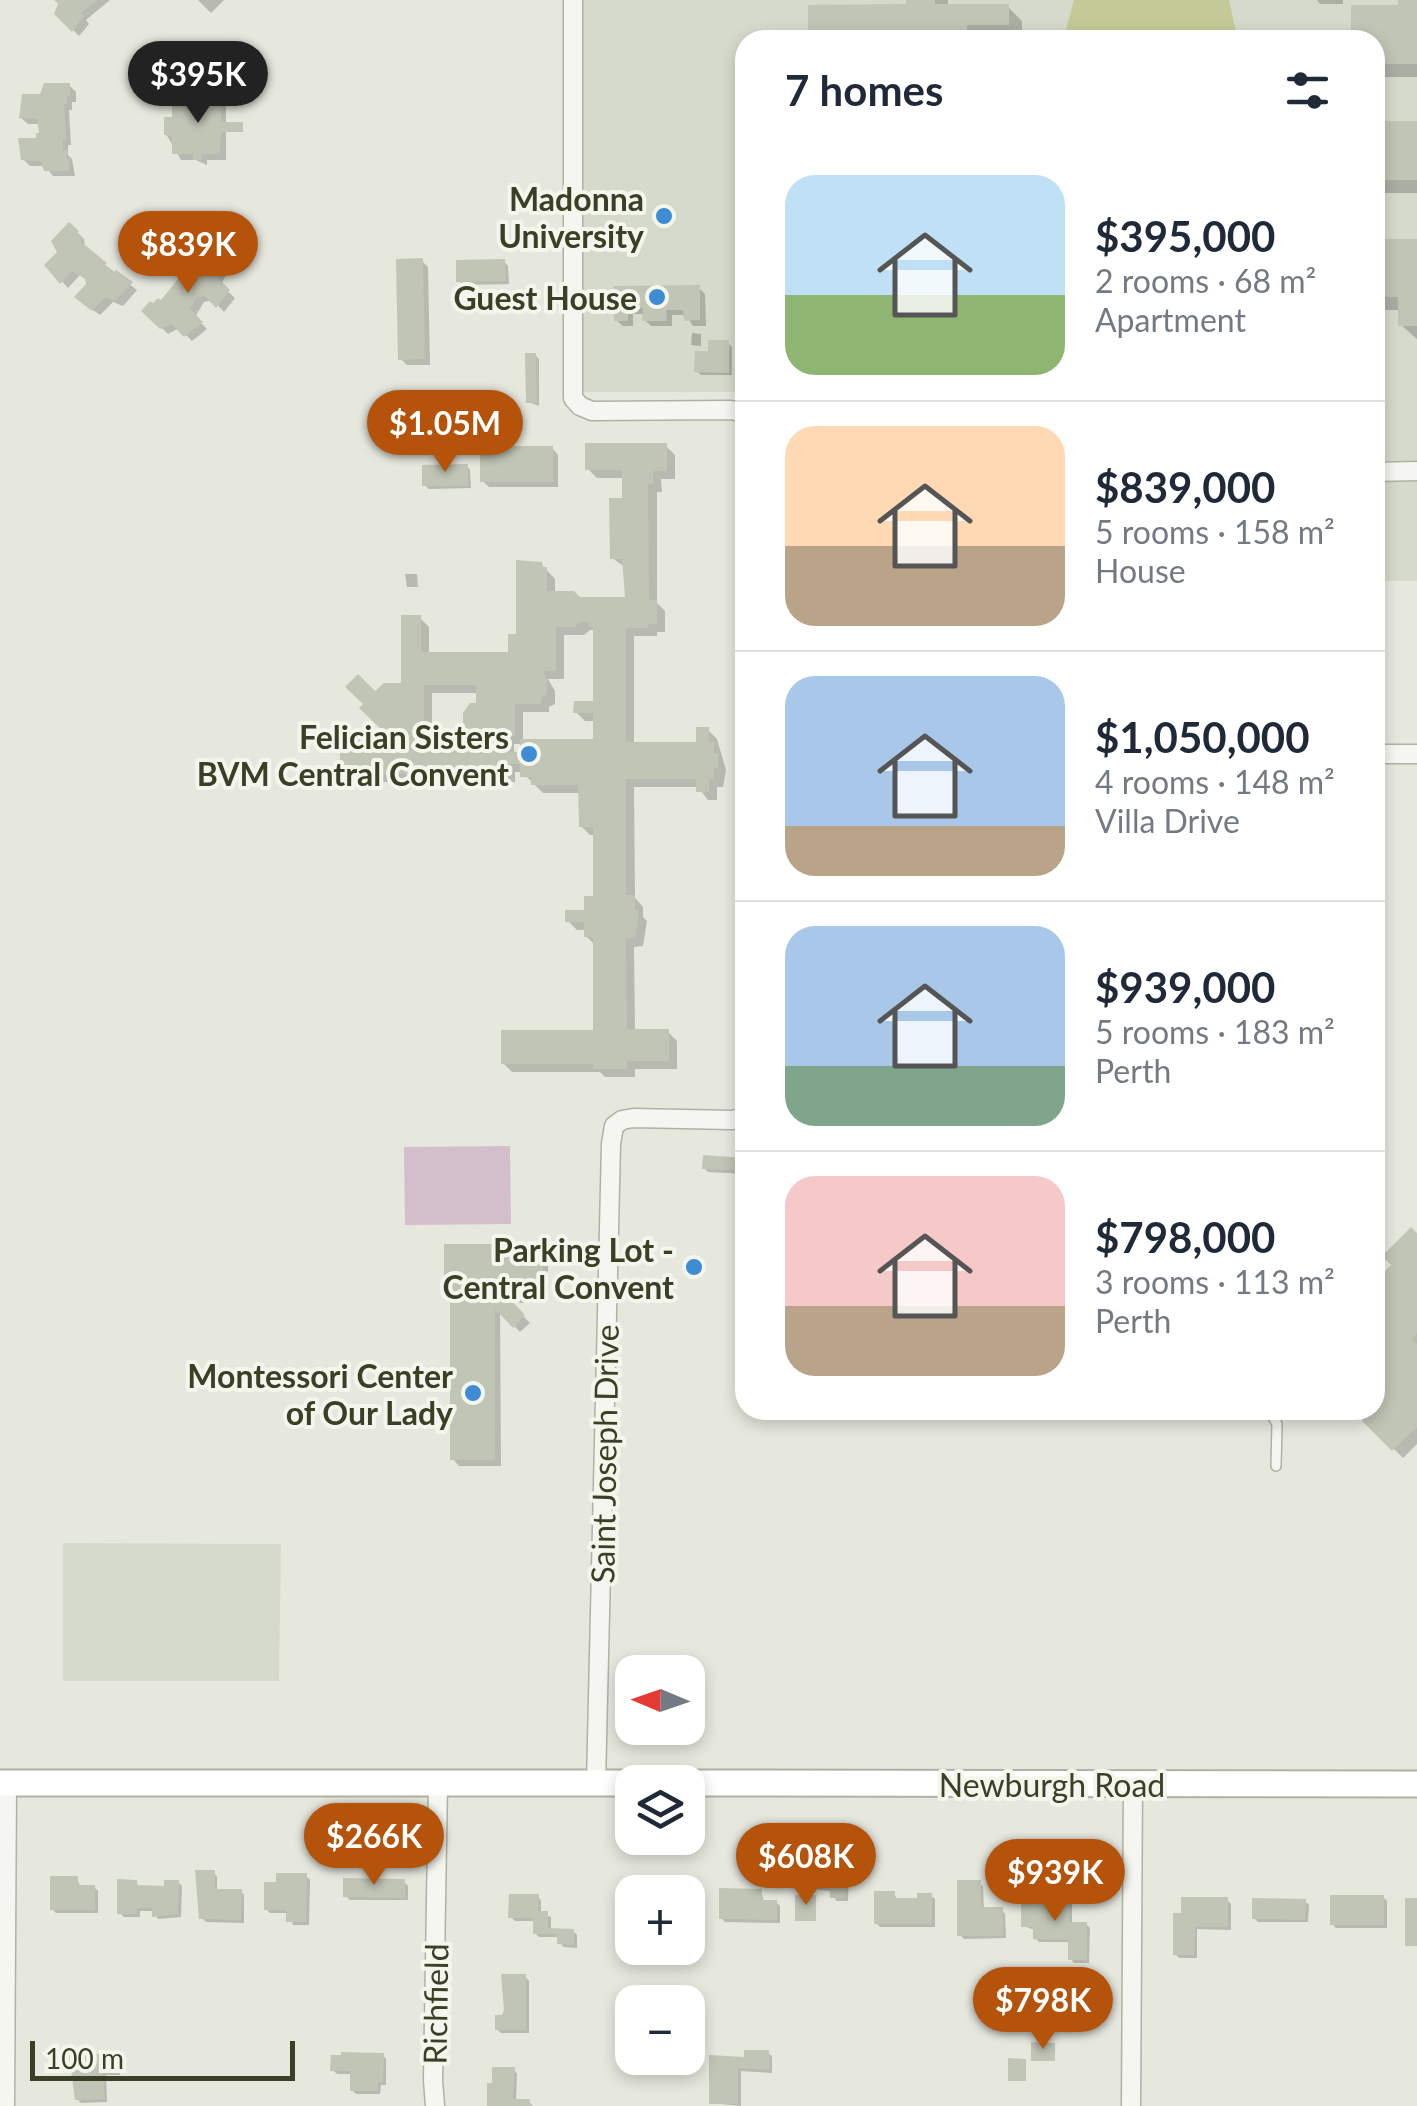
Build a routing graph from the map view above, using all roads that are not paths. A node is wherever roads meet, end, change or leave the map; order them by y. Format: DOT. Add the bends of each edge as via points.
graph roads {
  1 [pos="573,0"];
  2 [pos="735,411"];
  3 [pos="1417,471"];
  4 [pos="1385,472"];
  5 [pos="1385,754"];
  6 [pos="1417,754"];
  7 [pos="735,1119"];
  8 [pos="1275,1420"];
  9 [pos="1276,1466"];
  10 [pos="4,1783"];
  11 [pos="438,1783"];
  12 [pos="596,1783"];
  13 [pos="615,1783"];
  14 [pos="705,1783"];
  15 [pos="1133,1783"];
  16 [pos="1417,1784"];
  17 [pos="3,2053"];
  18 [pos="5,2106"];
  19 [pos="435,2106"];
  20 [pos="1131,2106"];
  1 -- 2 [label="street" via="573,398 592,411"];
  3 -- 4 [label="street"];
  5 -- 6 [label="street"];
  7 -- 12 [label="street, Saint Joseph Drive" via="632,1118 614,1126"];
  8 -- 9 [label="lane"];
  10 -- 11 [label="main road"];
  10 -- 17 [label="street"];
  11 -- 12 [label="main road"];
  11 -- 19 [label="street, Richfield"];
  12 -- 13 [label="main road"];
  14 -- 15 [label="main road, Newburgh Road"];
  15 -- 16 [label="main road, Newburgh Road"];
  15 -- 20 [label="street"];
  17 -- 18 [label="street"];
}
